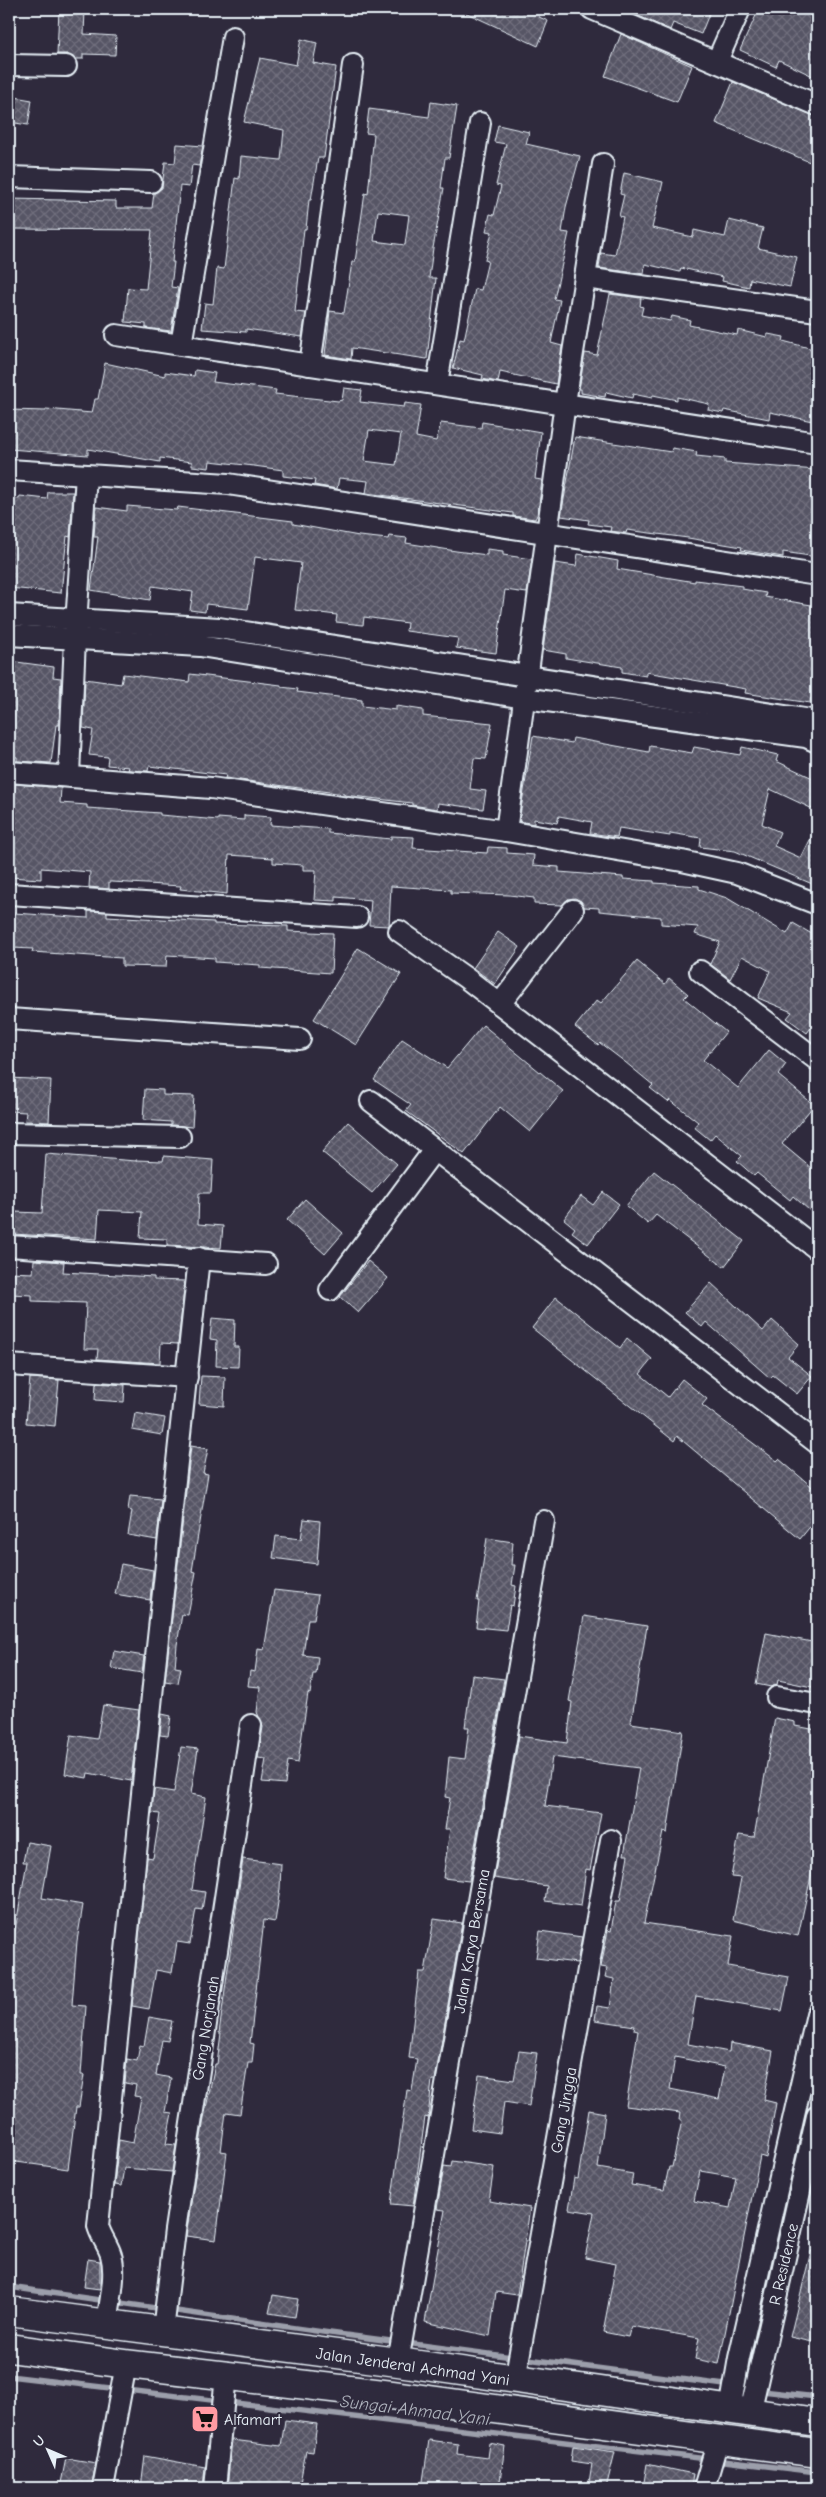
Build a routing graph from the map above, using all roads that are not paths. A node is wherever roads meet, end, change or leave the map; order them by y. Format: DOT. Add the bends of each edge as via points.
graph roads {
  1 [pos="592,9"];
  2 [pos="740,9"];
  3 [pos="233,36"];
  4 [pos="717,61"];
  5 [pos="9,65"];
  6 [pos="353,65"];
  7 [pos="66,66"];
  8 [pos="817,105"];
  9 [pos="480,123"];
  10 [pos="603,164"];
  11 [pos="9,177"];
  12 [pos="151,182"];
  13 [pos="585,278"];
  14 [pos="817,311"];
  15 [pos="116,336"];
  16 [pos="181,345"];
  17 [pos="310,365"];
  18 [pos="437,384"];
  19 [pos="565,403"];
  20 [pos="817,443"];
  21 [pos="9,470"];
  22 [pos="86,475"];
  23 [pos="547,534"];
  24 [pos="817,575"];
  25 [pos="9,615"];
  26 [pos="75,629"];
  27 [pos="9,635"];
  28 [pos="336,647"];
  29 [pos="334,667"];
  30 [pos="527,677"];
  31 [pos="524,698"];
  32 [pos="817,721"];
  33 [pos="817,742"];
  34 [pos="9,772"];
  35 [pos="69,776"];
  36 [pos="506,831"];
  37 [pos="9,894"];
  38 [pos="817,904"];
  39 [pos="573,910"];
  40 [pos="357,917"];
  41 [pos="399,931"];
  42 [pos="700,971"];
  43 [pos="500,1004"];
  44 [pos="9,1019"];
  45 [pos="300,1039"];
  46 [pos="817,1060"];
  47 [pos="371,1101"];
  48 [pos="9,1133"];
  49 [pos="180,1137"];
  50 [pos="434,1150"];
  51 [pos="9,1246"];
  52 [pos="817,1249"];
  53 [pos="200,1258"];
  54 [pos="266,1264"];
  55 [pos="330,1290"];
  56 [pos="9,1365"];
  57 [pos="187,1377"];
  58 [pos="817,1444"];
  59 [pos="544,1521"];
  60 [pos="777,1698"];
  61 [pos="817,1704"];
  62 [pos="251,1725"];
  63 [pos="611,1840"];
  64 [pos="817,2014"];
  65 [pos="814,2044"];
  66 [pos="817,2116"];
  67 [pos="109,2308"];
  68 [pos="9,2311"];
  69 [pos="165,2315"];
  70 [pos="748,2320"];
  71 [pos="769,2326"];
  72 [pos="9,2348"];
  73 [pos="389,2361"];
  74 [pos="226,2375"];
  75 [pos="515,2380"];
  76 [pos="122,2381"];
  77 [pos="374,2393"];
  78 [pos="740,2412"];
  79 [pos="817,2422"];
  80 [pos="716,2447"];
  81 [pos="817,2453"];
  82 [pos="705,2486"];
  83 [pos="103,2488"];
  84 [pos="215,2488"];
  1 -- 4 [label="street"];
  2 -- 4 [label="street"];
  3 -- 16 [label="street"];
  4 -- 8 [label="street"];
  5 -- 7 [label="street"];
  6 -- 17 [label="street"];
  9 -- 18 [label="street"];
  10 -- 13 [label="street"];
  11 -- 12 [label="street"];
  13 -- 14 [label="street"];
  13 -- 19 [label="street"];
  15 -- 16 [label="street"];
  16 -- 17 [label="street"];
  17 -- 18 [label="street"];
  18 -- 19 [label="street"];
  19 -- 20 [label="street"];
  19 -- 23 [label="street"];
  21 -- 22 [label="street"];
  22 -- 23 [label="street" via="228,484"];
  22 -- 26 [label="street"];
  23 -- 24 [label="street"];
  23 -- 30 [label="street"];
  25 -- 26 [label="street"];
  26 -- 27 [label="street"];
  26 -- 28 [label="street" via="219,628"];
  26 -- 29 [label="street"];
  26 -- 35 [label="street"];
  28 -- 29 [label="street"];
  28 -- 30 [label="street"];
  29 -- 31 [label="street"];
  30 -- 31 [label="street"];
  30 -- 32 [label="street"];
  31 -- 33 [label="street" via="806,737"];
  31 -- 36 [label="street"];
  34 -- 35 [label="street"];
  35 -- 36 [label="street" via="211,788"];
  36 -- 38 [label="street" via="737,873"];
  37 -- 40 [label="street"];
  39 -- 43 [label="street"];
  41 -- 43 [label="street"];
  42 -- 46 [label="street"];
  43 -- 52 [label="street"];
  44 -- 45 [label="street"];
  47 -- 50 [label="street"];
  48 -- 49 [label="street"];
  50 -- 55 [label="street"];
  50 -- 58 [label="street"];
  51 -- 53 [label="street"];
  53 -- 54 [label="street"];
  53 -- 57 [label="street"];
  56 -- 57 [label="street"];
  57 -- 67 [label="street" via="98,2226 113,2265"];
  59 -- 73 [label="street, Jalan Karya Bersama"];
  60 -- 61 [label="street"];
  62 -- 69 [label="street, Gang Norjanah"];
  63 -- 75 [label="street, Gang Jingga"];
  64 -- 65 [label="street"];
  65 -- 70 [label="street"];
  66 -- 71 [label="street, R Residence"];
  67 -- 68 [label="highway, Jalan Jenderal Achmad Yani"];
  67 -- 69 [label="highway, Jalan Jenderal Achmad Yani"];
  69 -- 73 [label="highway, Jalan Jenderal Achmad Yani"];
  70 -- 71 [label="street"];
  70 -- 78 [label="street"];
  71 -- 78 [label="street, R Residence"];
  72 -- 76 [label="highway, Jalan Jenderal Achmad Yani"];
  73 -- 75 [label="highway, Jalan Jenderal Achmad Yani"];
  73 -- 77 [label="highway"];
  74 -- 76 [label="highway, Jalan Jenderal Achmad Yani"];
  74 -- 77 [label="highway, Jalan Jenderal Achmad Yani"];
  74 -- 84 [label="street"];
  75 -- 78 [label="highway, Jalan Jenderal Achmad Yani"];
  76 -- 83 [label="street"];
  77 -- 80 [label="highway, Jalan Jenderal Achmad Yani"];
  78 -- 79 [label="highway, Jalan Jenderal Achmad Yani"];
  80 -- 81 [label="highway, Jalan Jenderal Achmad Yani"];
  80 -- 82 [label="street"];
}
